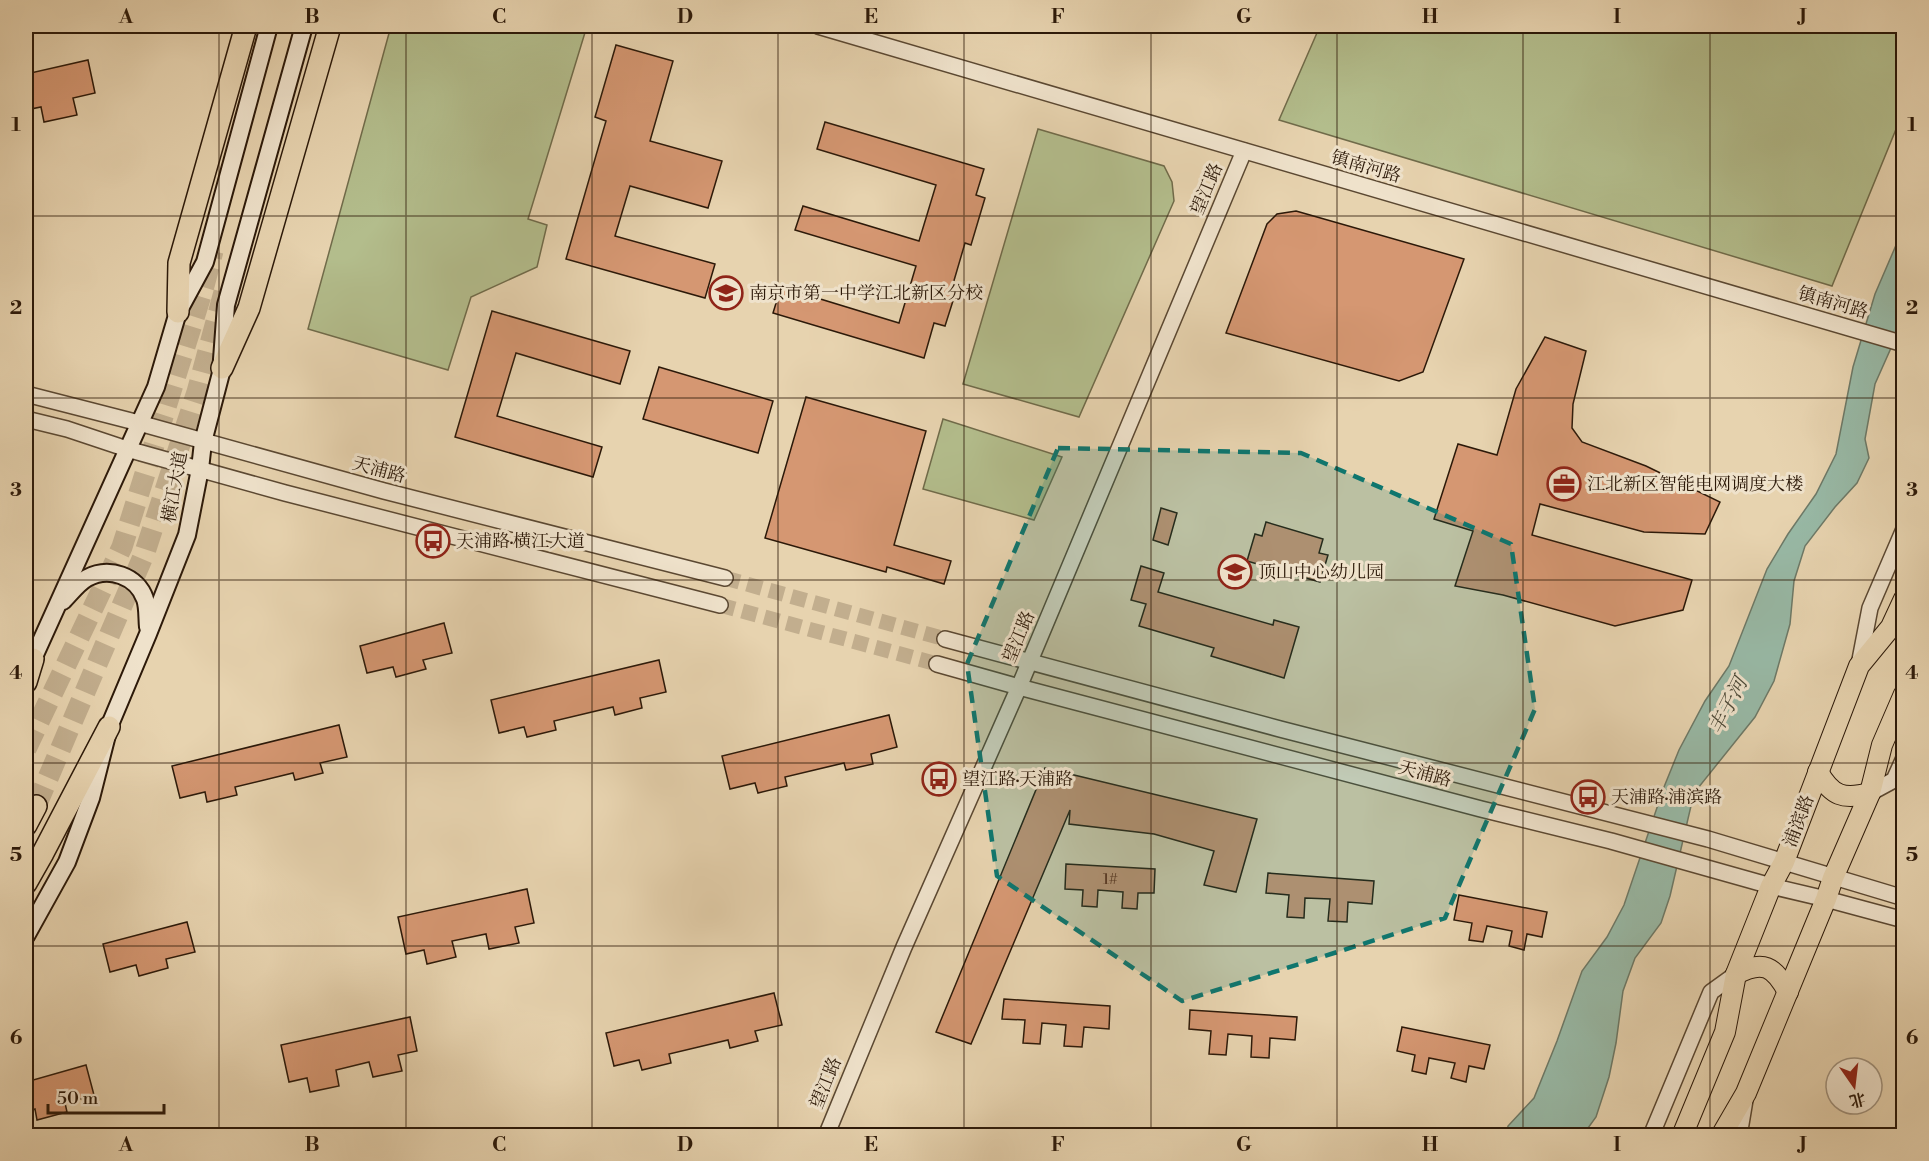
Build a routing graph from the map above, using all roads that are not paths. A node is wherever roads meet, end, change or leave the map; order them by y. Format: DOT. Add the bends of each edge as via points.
graph roads {
  1 [pos="246,26"];
  2 [pos="269,26"];
  3 [pos="304,26"];
  4 [pos="330,26"];
  5 [pos="818,26"];
  6 [pos="1244,151"];
  7 [pos="178,312"];
  8 [pos="1904,344"];
  9 [pos="222,368"];
  10 [pos="26,393"];
  11 [pos="26,418"];
  12 [pos="139,423"];
  13 [pos="203,442"];
  14 [pos="127,449"];
  15 [pos="200,469"];
  16 [pos="1904,529"];
  17 [pos="725,578"];
  18 [pos="1904,598"];
  19 [pos="720,605"];
  20 [pos="55,609"];
  21 [pos="148,634"];
  22 [pos="945,639"];
  23 [pos="29,662"];
  24 [pos="1030,662"];
  25 [pos="937,664"];
  26 [pos="1859,666"];
  27 [pos="26,682"];
  28 [pos="1019,687"];
  29 [pos="1904,694"];
  30 [pos="109,727"];
  31 [pos="1904,758"];
  32 [pos="1818,772"];
  33 [pos="1870,793"];
  34 [pos="36,806"];
  35 [pos="26,825"];
  36 [pos="1784,862"];
  37 [pos="1833,878"];
  38 [pos="26,883"];
  39 [pos="1771,886"];
  40 [pos="1904,898"];
  41 [pos="1826,899"];
  42 [pos="1904,920"];
  43 [pos="26,936"];
  44 [pos="1736,974"];
  45 [pos="1788,992"];
  46 [pos="1746,1093"];
  47 [pos="826,1136"];
  48 [pos="1651,1136"];
  49 [pos="1682,1136"];
  50 [pos="1721,1136"];
  51 [pos="1739,1136"];
  1 -- 7 [label="highway" via="179,263"];
  2 -- 7 [label="main road" via="205,262"];
  3 -- 9 [label="main road, 横江大道" via="226,305"];
  4 -- 9 [label="highway" via="249,308"];
  5 -- 6 [label="street, 镇南河路"];
  6 -- 8 [label="street, 镇南河路"];
  6 -- 24 [label="street, 望江路"];
  7 -- 12 [label="main road" via="156,387"];
  9 -- 13 [label="main road, 横江大道"];
  10 -- 12 [label="street, 天浦路"];
  11 -- 14 [label="street"];
  12 -- 13 [label="street, 天浦路"];
  12 -- 14 [label="main road"];
  13 -- 15 [label="main road, 横江大道"];
  13 -- 17 [label="street, 天浦路"];
  14 -- 15 [label="street"];
  14 -- 20 [label="main road"];
  15 -- 19 [label="street"];
  15 -- 21 [label="main road, 横江大道" via="187,535"];
  16 -- 26 [label="street, 浦滨路" via="1870,608"];
  18 -- 26 [label="main road, 浦滨路" via="1892,627"];
  20 -- 21 [label="main road" via="87,578 107,572 124,575 138,585 146,600"];
  20 -- 23 [label="main road"];
  21 -- 30 [label="main road, 横江大道"];
  22 -- 24 [label="street, 天浦路"];
  23 -- 27 [label="highway"];
  24 -- 28 [label="street, 望江路"];
  24 -- 36 [label="street, 天浦路"];
  25 -- 28 [label="street, 天浦路"];
  26 -- 32 [label="main road, 浦滨路"];
  28 -- 39 [label="street, 天浦路"];
  28 -- 47 [label="street, 望江路"];
  29 -- 33 [label="main road" via="1882,745"];
  30 -- 38 [label="highway"];
  30 -- 43 [label="main road, 横江大道" via="91,798 68,862"];
  31 -- 33 [label="street" via="1894,780"];
  32 -- 33 [label="main road" via="1839,795 1855,797"];
  32 -- 36 [label="main road, 浦滨路"];
  33 -- 37 [label="main road"];
  34 -- 35 [label="highway"];
  36 -- 37 [label="street, 天浦路"];
  36 -- 39 [label="main road, 浦滨路"];
  37 -- 40 [label="street, 天浦路"];
  37 -- 41 [label="main road"];
  39 -- 41 [label="street, 天浦路"];
  39 -- 44 [label="main road, 浦滨路"];
  41 -- 42 [label="street, 天浦路"];
  41 -- 45 [label="main road"];
  44 -- 45 [label="main road" via="1749,968 1767,968 1779,975"];
  44 -- 48 [label="street" via="1711,992"];
  44 -- 49 [label="main road, 浦滨路" via="1725,1032"];
  45 -- 46 [label="main road"];
  46 -- 50 [label="main road"];
  46 -- 51 [label="street"];
}
